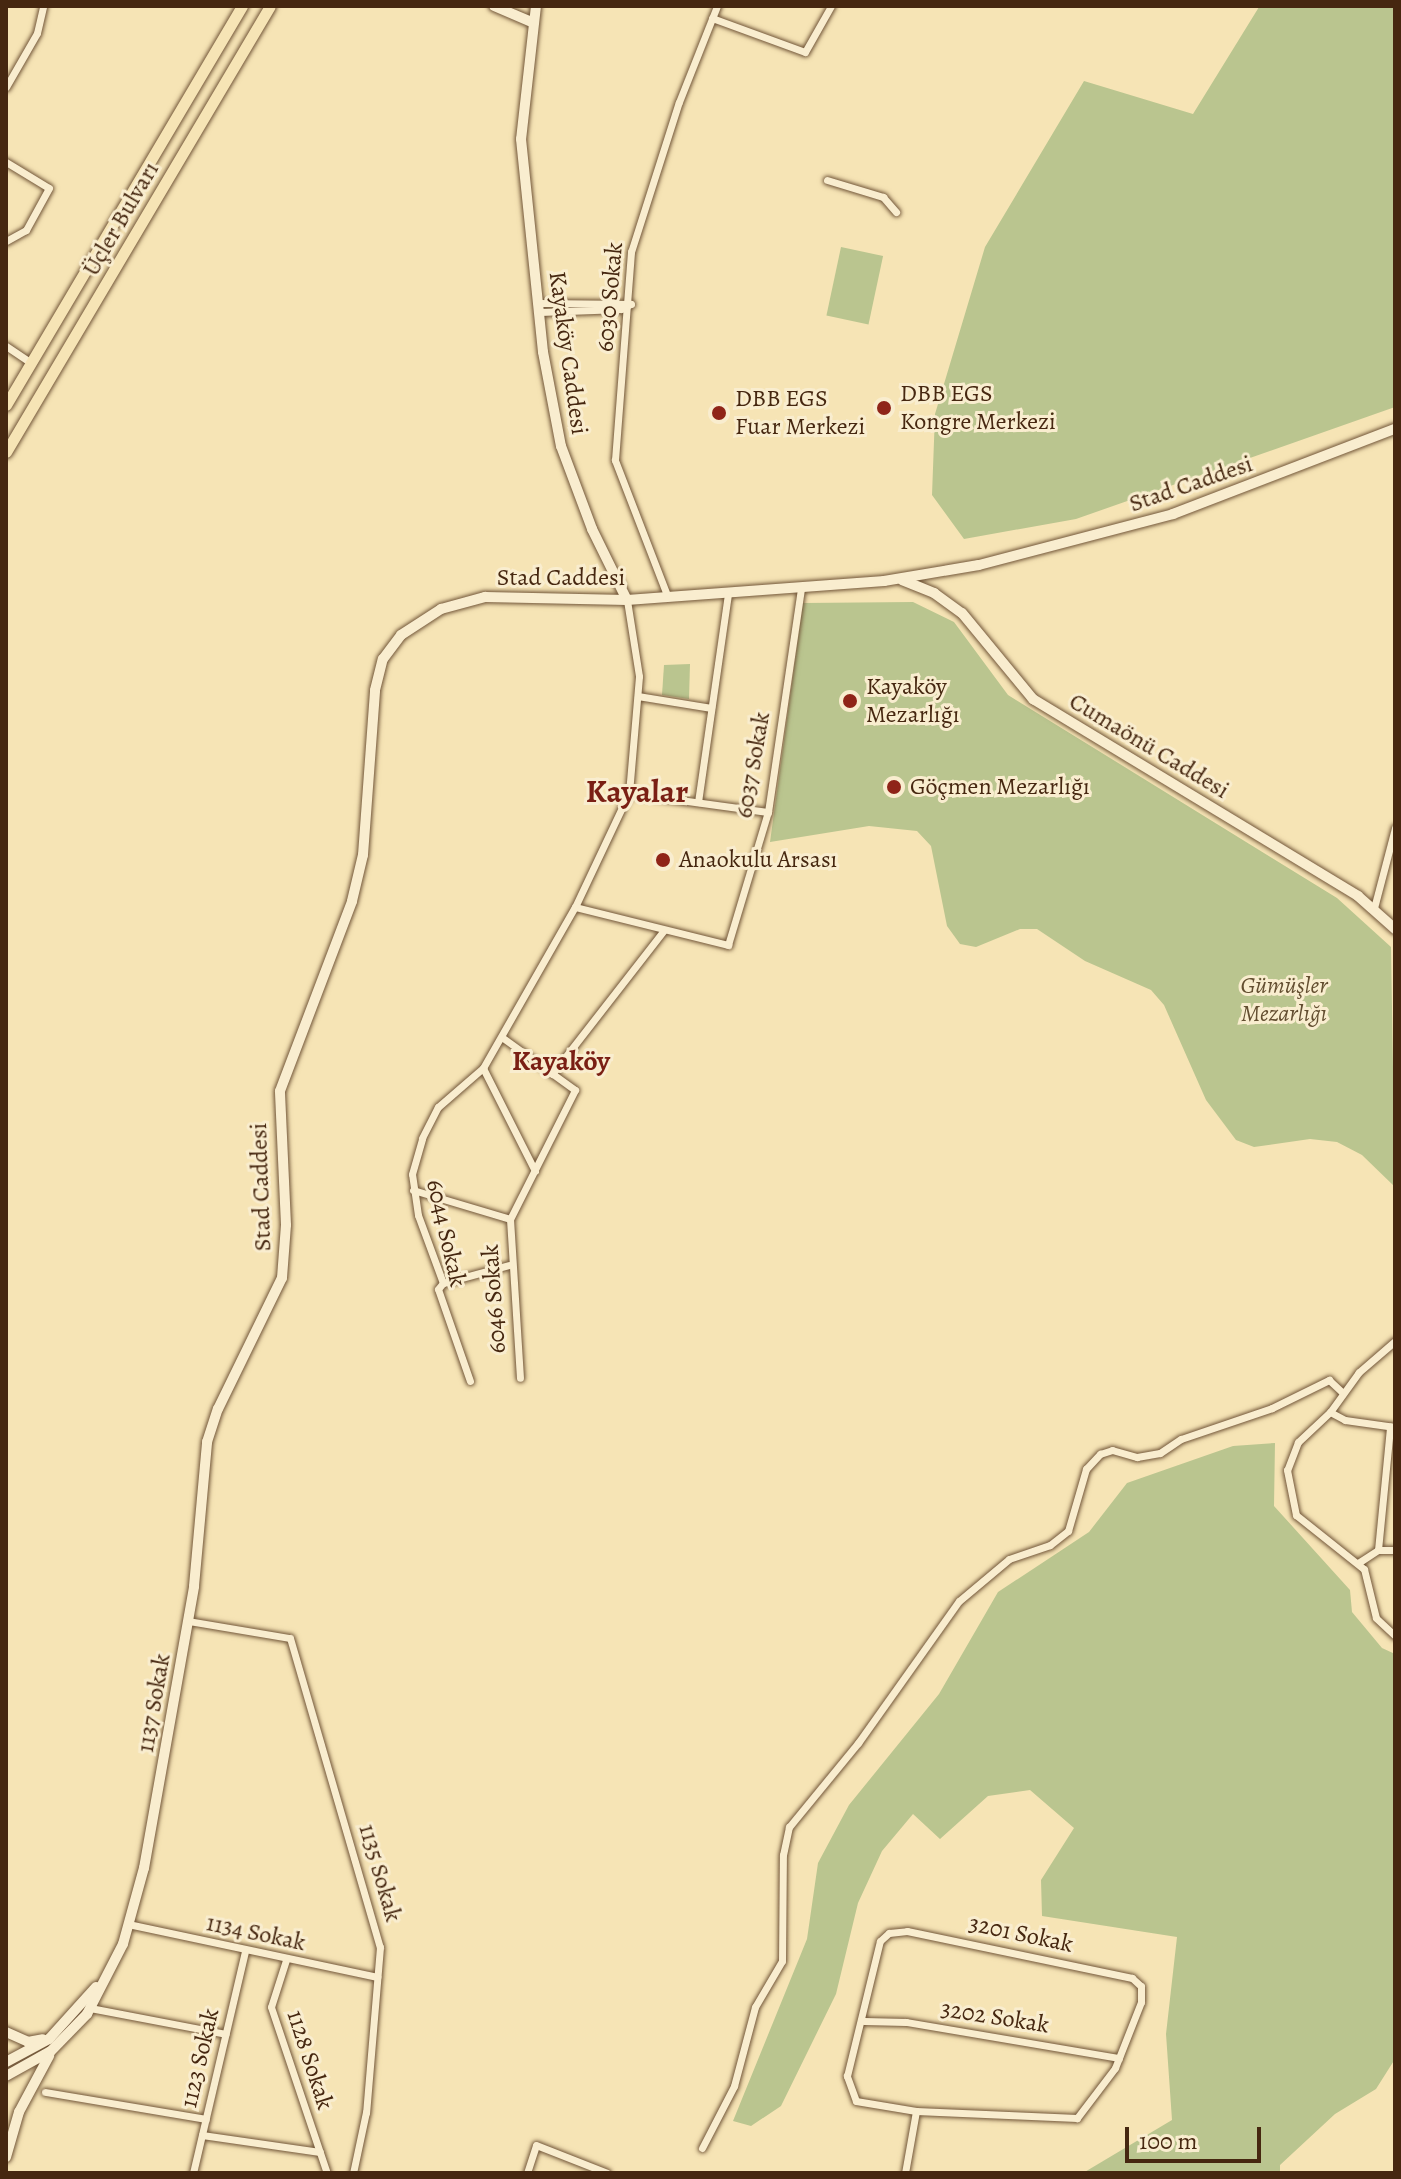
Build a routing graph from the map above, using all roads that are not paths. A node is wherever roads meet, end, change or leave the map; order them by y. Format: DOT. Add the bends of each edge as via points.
graph roads {
  1 [pos="43,6"];
  2 [pos="242,6"];
  3 [pos="270,6"];
  4 [pos="494,6"];
  5 [pos="536,6"];
  6 [pos="717,6"];
  7 [pos="831,6"];
  8 [pos="712,18"];
  9 [pos="534,23"];
  10 [pos="6,87"];
  11 [pos="6,162"];
  12 [pos="827,180"];
  13 [pos="896,212"];
  14 [pos="6,241"];
  15 [pos="631,304"];
  16 [pos="540,308"];
  17 [pos="6,346"];
  18 [pos="31,363"];
  19 [pos="6,405"];
  20 [pos="1395,429"];
  21 [pos="6,452"];
  22 [pos="900,579"];
  23 [pos="801,588"];
  24 [pos="728,593"];
  25 [pos="667,595"];
  26 [pos="627,600"];
  27 [pos="638,696"];
  28 [pos="711,708"];
  29 [pos="629,793"];
  30 [pos="698,802"];
  31 [pos="768,812"];
  32 [pos="1395,828"];
  33 [pos="575,907"];
  34 [pos="1374,908"];
  35 [pos="1395,929"];
  36 [pos="664,930"];
  37 [pos="503,1038"];
  38 [pos="483,1068"];
  39 [pos="552,1074"];
  40 [pos="535,1171"];
  41 [pos="413,1190"];
  42 [pos="510,1219"];
  43 [pos="509,1265"];
  44 [pos="443,1283"];
  45 [pos="274,1299"];
  46 [pos="1395,1341"];
  47 [pos="520,1378"];
  48 [pos="470,1381"];
  49 [pos="1342,1392"];
  50 [pos="1330,1412"];
  51 [pos="1392,1427"];
  52 [pos="1378,1550"];
  53 [pos="1395,1550"];
  54 [pos="1358,1563"];
  55 [pos="188,1621"];
  56 [pos="1395,1636"];
  57 [pos="128,1924"];
  58 [pos="245,1952"];
  59 [pos="286,1960"];
  60 [pos="114,1963"];
  61 [pos="377,1977"];
  62 [pos="90,2008"];
  63 [pos="67,2021"];
  64 [pos="864,2021"];
  65 [pos="6,2032"];
  66 [pos="226,2034"];
  67 [pos="59,2044"];
  68 [pos="1119,2058"];
  69 [pos="6,2062"];
  70 [pos="6,2076"];
  71 [pos="45,2092"];
  72 [pos="916,2111"];
  73 [pos="206,2119"];
  74 [pos="202,2135"];
  75 [pos="702,2148"];
  76 [pos="320,2152"];
  77 [pos="6,2157"];
  78 [pos="193,2173"];
  79 [pos="327,2173"];
  80 [pos="353,2173"];
  81 [pos="527,2173"];
  82 [pos="607,2173"];
  83 [pos="905,2173"];
  1 -- 10 [label="street" via="37,33"];
  2 -- 18 [label="main road, Üçler Bulvarı"];
  3 -- 21 [label="main road, Üçler Bulvarı"];
  4 -- 9 [label="street"];
  5 -- 9 [label="street, Kayaköy Caddesi"];
  6 -- 8 [label="street, 6030 Sokak"];
  7 -- 8 [label="street" via="805,52"];
  8 -- 15 [label="street, 6030 Sokak" via="635,232"];
  9 -- 16 [label="street, Kayaköy Caddesi" via="521,139"];
  11 -- 14 [label="street" via="49,188 26,230"];
  12 -- 13 [label="street" via="883,197"];
  15 -- 16 [label="street"];
  15 -- 25 [label="street, 6030 Sokak" via="615,460"];
  16 -- 26 [label="street, Kayaköy Caddesi" via="561,446 592,529"];
  17 -- 18 [label="street"];
  18 -- 19 [label="main road, Üçler Bulvarı"];
  20 -- 22 [label="street, Stad Caddesi" via="1119,530"];
  22 -- 23 [label="street, Stad Caddesi"];
  22 -- 34 [label="street, Cumaönü Caddesi" via="934,593 962,613 1033,699"];
  23 -- 24 [label="street, Stad Caddesi"];
  23 -- 31 [label="street, 6037 Sokak"];
  24 -- 25 [label="street, Stad Caddesi"];
  24 -- 28 [label="street"];
  25 -- 26 [label="street, Stad Caddesi"];
  26 -- 27 [label="street, Kayaköy Caddesi" via="638,650"];
  26 -- 45 [label="street, Stad Caddesi" via="515,594 456,603 423,617 383,659 371,724 363,855 352,901 280,1091 285,1253"];
  27 -- 28 [label="street"];
  27 -- 29 [label="street, Kayaköy Caddesi"];
  28 -- 30 [label="street"];
  29 -- 30 [label="street"];
  29 -- 33 [label="street, Kayaköy Caddesi"];
  30 -- 31 [label="street"];
  31 -- 36 [label="street, 6037 Sokak" via="728,945"];
  32 -- 34 [label="street"];
  33 -- 36 [label="street"];
  33 -- 37 [label="street, Kayaköy Caddesi"];
  34 -- 35 [label="street, Cumaönü Caddesi"];
  36 -- 39 [label="street"];
  37 -- 38 [label="street, Kayaköy Caddesi"];
  37 -- 39 [label="street"];
  38 -- 40 [label="street"];
  38 -- 41 [label="street, 6044 Sokak" via="429,1122 416,1155"];
  39 -- 40 [label="street, 6046 Sokak" via="575,1090"];
  40 -- 42 [label="street, 6046 Sokak"];
  41 -- 42 [label="street"];
  41 -- 44 [label="street, 6044 Sokak"];
  42 -- 43 [label="street, 6046 Sokak"];
  43 -- 44 [label="street"];
  43 -- 47 [label="street, 6046 Sokak"];
  44 -- 48 [label="street, 6044 Sokak" via="438,1289"];
  45 -- 55 [label="street, 1137 Sokak" via="211,1427"];
  46 -- 49 [label="street"];
  49 -- 50 [label="street"];
  49 -- 75 [label="street" via="1329,1380 1272,1408 1181,1439 1160,1453 1100,1454 1086,1469 1068,1531 1050,1545 996,1567 959,1601 858,1743 789,1827 783,1855 782,1961 755,2007 734,2086"];
  50 -- 51 [label="street" via="1345,1420"];
  50 -- 54 [label="street" via="1291,1451 1289,1502 1296,1515"];
  51 -- 52 [label="street"];
  52 -- 53 [label="street"];
  52 -- 54 [label="street"];
  54 -- 56 [label="street" via="1376,1618"];
  55 -- 57 [label="street, 1137 Sokak" via="144,1868"];
  55 -- 61 [label="street, 1135 Sokak" via="290,1638 380,1947"];
  57 -- 58 [label="street, 1134 Sokak"];
  57 -- 60 [label="street, 1137 Sokak"];
  58 -- 59 [label="street, 1134 Sokak"];
  58 -- 66 [label="street, 1123 Sokak"];
  59 -- 61 [label="street, 1134 Sokak"];
  59 -- 76 [label="street, 1128 Sokak" via="271,2007"];
  60 -- 62 [label="street, 1137 Sokak"];
  60 -- 63 [label="street"];
  61 -- 80 [label="street, 1135 Sokak" via="366,2112"];
  62 -- 66 [label="street"];
  62 -- 67 [label="street, 1137 Sokak"];
  63 -- 65 [label="street" via="32,2042"];
  63 -- 69 [label="street" via="41,2045"];
  64 -- 68 [label="street, 3202 Sokak" via="906,2022"];
  64 -- 68 [label="street, 3201 Sokak" via="880,1941 889,1933 907,1931 1132,1978 1141,1986 1141,2002"];
  64 -- 72 [label="street" via="847,2076 856,2101"];
  66 -- 73 [label="street, 1123 Sokak"];
  67 -- 70 [label="street, 1137 Sokak"];
  67 -- 77 [label="street" via="31,2086"];
  68 -- 72 [label="street" via="1077,2118"];
  71 -- 73 [label="street"];
  72 -- 83 [label="street"];
  73 -- 74 [label="street, 1123 Sokak"];
  74 -- 76 [label="street"];
  74 -- 78 [label="street, 1123 Sokak"];
  76 -- 79 [label="street, 1128 Sokak"];
  81 -- 82 [label="street" via="536,2145"];
}
